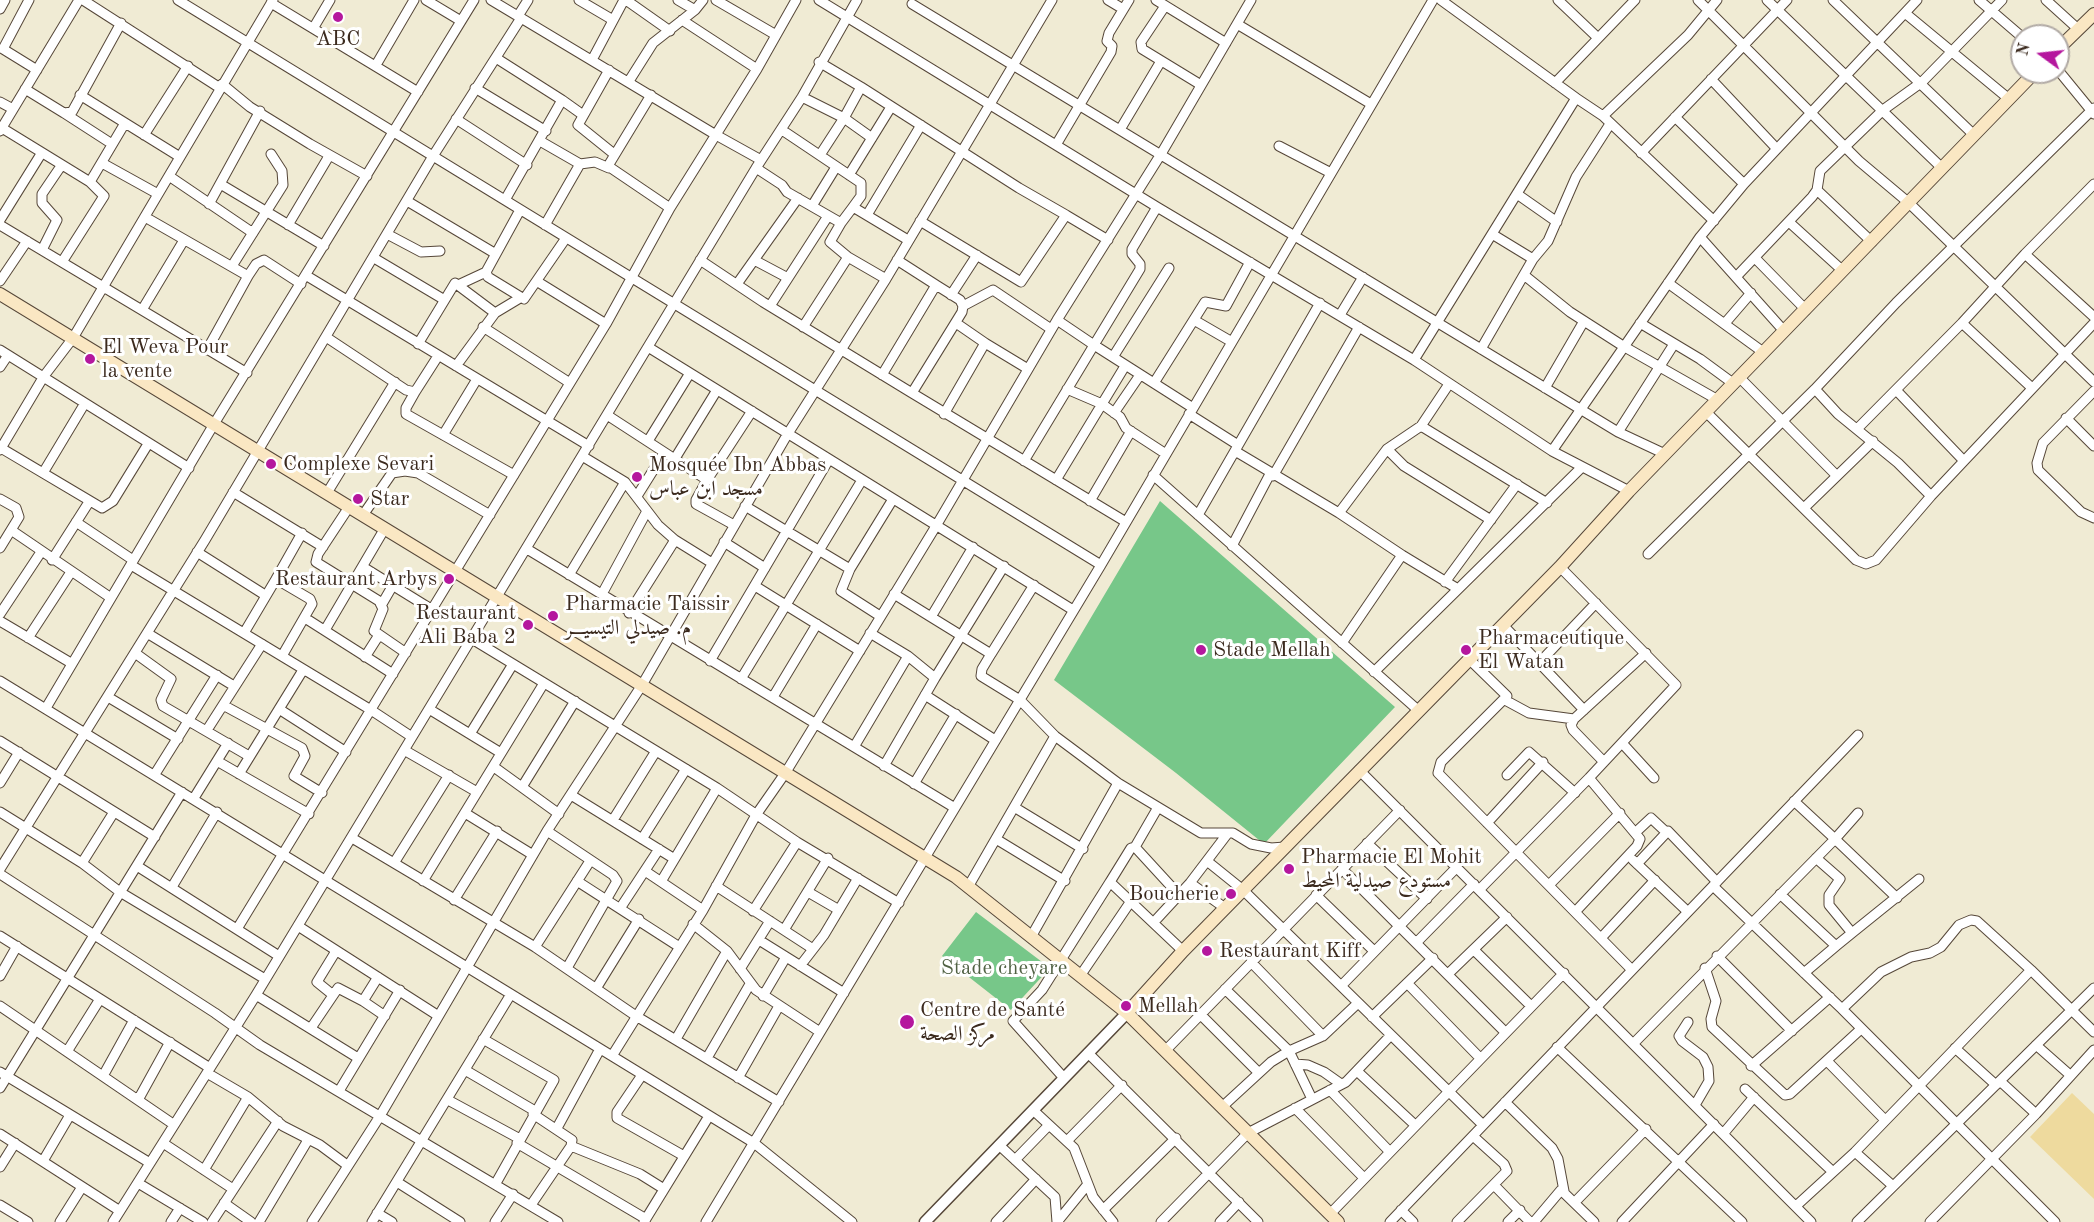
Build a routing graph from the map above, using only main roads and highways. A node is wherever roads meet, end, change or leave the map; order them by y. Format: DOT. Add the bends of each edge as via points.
graph roads {
  1 [pos="2094,14"];
  2 [pos="2070,37"];
  3 [pos="2023,84"];
  4 [pos="0,294"];
  5 [pos="1127,1013"];
  6 [pos="1334,1218"];
  1 -- 2 [label="main road"];
  3 -- 5 [label="main road"];
  4 -- 5 [label="main road" via="925,857 968,886"];
  5 -- 6 [label="main road"];
}
